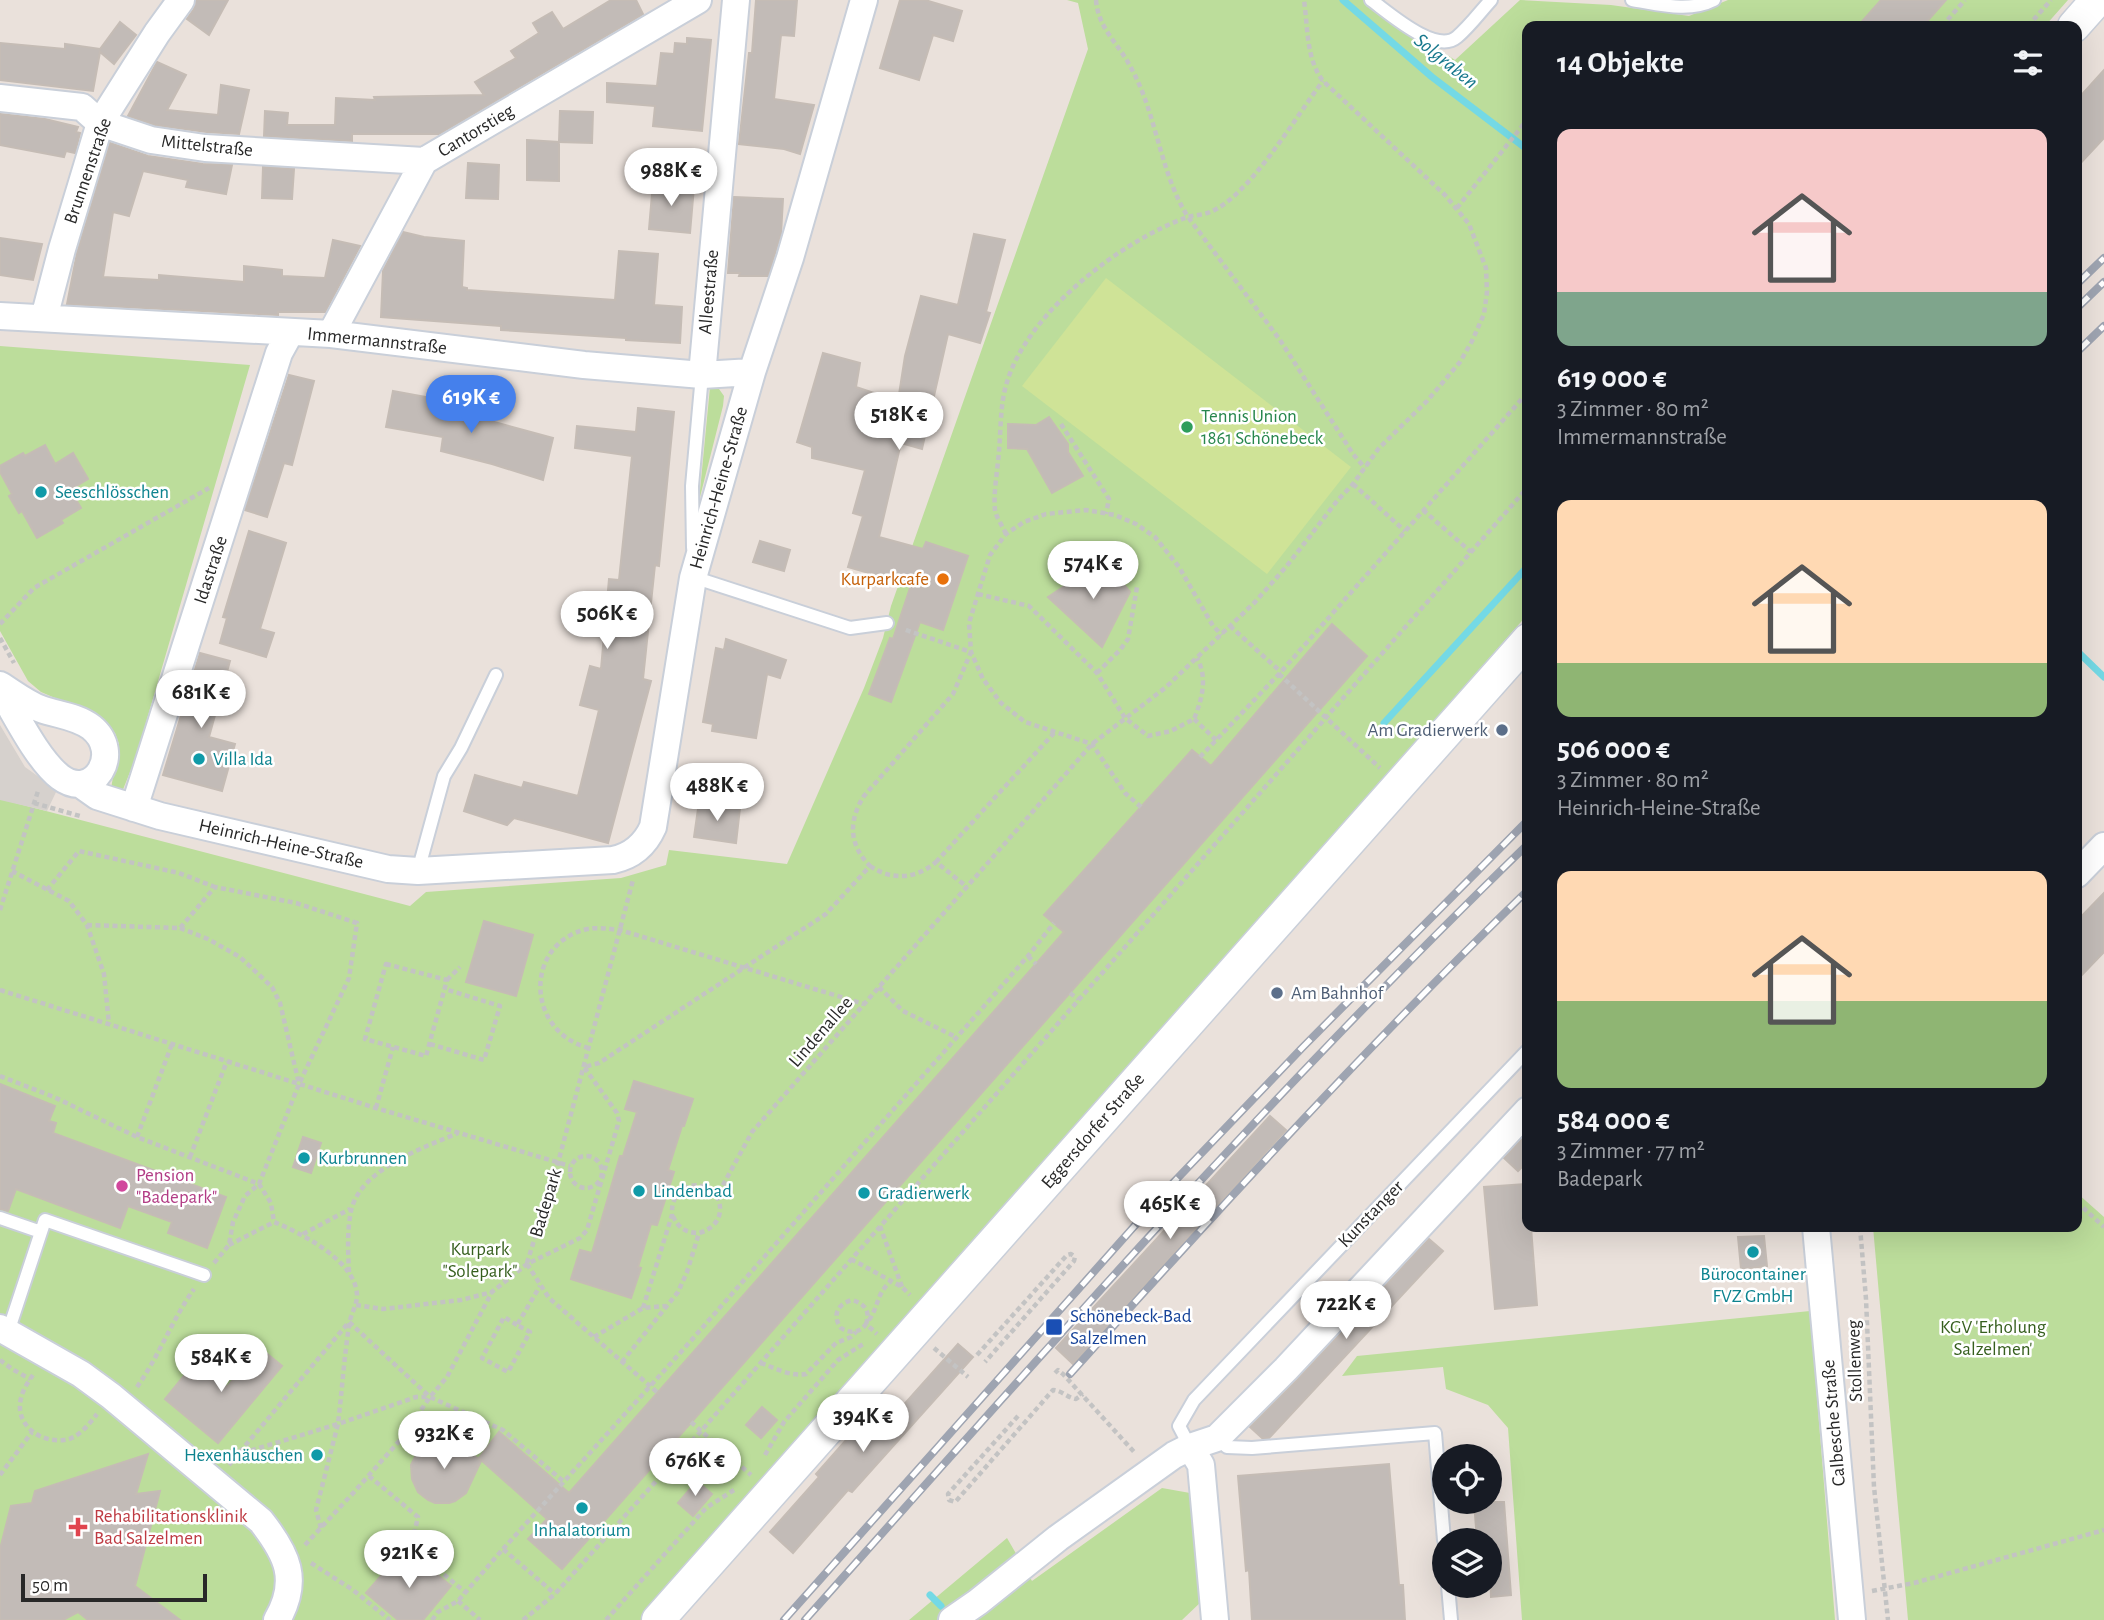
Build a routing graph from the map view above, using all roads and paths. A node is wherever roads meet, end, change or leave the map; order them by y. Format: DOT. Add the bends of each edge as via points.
graph roads {
  1 [pos="181,0"];
  2 [pos="698,0"];
  3 [pos="736,0"];
  4 [pos="864,0"];
  5 [pos="1096,0"];
  6 [pos="1304,0"];
  7 [pos="1371,0"];
  8 [pos="1491,0"];
  9 [pos="1632,0"];
  10 [pos="1714,0"];
  11 [pos="1965,0"];
  12 [pos="2051,0"];
  13 [pos="2097,0"];
  14 [pos="1946,21"];
  15 [pos="2032,21"];
  16 [pos="2078,21"];
  17 [pos="1323,81"];
  18 [pos="0,98"];
  19 [pos="100,123"];
  20 [pos="1522,127"];
  21 [pos="424,161"];
  22 [pos="1457,208"];
  23 [pos="1188,217"];
  24 [pos="0,316"];
  25 [pos="44,318"];
  26 [pos="290,333"];
  27 [pos="331,334"];
  28 [pos="752,372"];
  29 [pos="702,374"];
  30 [pos="1522,400"];
  31 [pos="1061,424"];
  32 [pos="1365,468"];
  33 [pos="240,479"];
  34 [pos="1353,484"];
  35 [pos="1522,494"];
  36 [pos="1423,510"];
  37 [pos="1106,514"];
  38 [pos="1405,531"];
  39 [pos="1006,534"];
  40 [pos="1471,552"];
  41 [pos="693,578"];
  42 [pos="1137,587"];
  43 [pos="978,594"];
  44 [pos="887,623"];
  45 [pos="0,624"];
  46 [pos="1230,626"];
  47 [pos="1222,635"];
  48 [pos="1522,647"];
  49 [pos="971,652"];
  50 [pos="1197,658"];
  51 [pos="1097,673"];
  52 [pos="1280,673"];
  53 [pos="496,675"];
  54 [pos="0,687"];
  55 [pos="1326,716"];
  56 [pos="1125,718"];
  57 [pos="1194,719"];
  58 [pos="1054,733"];
  59 [pos="1216,740"];
  60 [pos="1092,744"];
  61 [pos="1200,757"];
  62 [pos="47,765"];
  63 [pos="80,784"];
  64 [pos="1399,785"];
  65 [pos="1141,807"];
  66 [pos="134,808"];
  67 [pos="2104,846"];
  68 [pos="639,848"];
  69 [pos="936,862"];
  70 [pos="870,866"];
  71 [pos="2082,869"];
  72 [pos="12,871"];
  73 [pos="418,871"];
  74 [pos="215,887"];
  75 [pos="967,887"];
  76 [pos="47,890"];
  77 [pos="0,910"];
  78 [pos="1054,923"];
  79 [pos="87,925"];
  80 [pos="180,928"];
  81 [pos="620,930"];
  82 [pos="1028,956"];
  83 [pos="1037,964"];
  84 [pos="460,967"];
  85 [pos="745,968"];
  86 [pos="447,981"];
  87 [pos="879,988"];
  88 [pos="445,989"];
  89 [pos="0,990"];
  90 [pos="1070,993"];
  91 [pos="1078,999"];
  92 [pos="864,1004"];
  93 [pos="109,1024"];
  94 [pos="956,1037"];
  95 [pos="172,1044"];
  96 [pos="430,1044"];
  97 [pos="393,1046"];
  98 [pos="589,1048"];
  99 [pos="1522,1056"];
  100 [pos="227,1061"];
  101 [pos="584,1067"];
  102 [pos="0,1076"];
  103 [pos="299,1084"];
  104 [pos="376,1108"];
  105 [pos="1522,1116"];
  106 [pos="458,1132"];
  107 [pos="137,1137"];
  108 [pos="190,1157"];
  109 [pos="558,1163"];
  110 [pos="570,1166"];
  111 [pos="602,1176"];
  112 [pos="259,1185"];
  113 [pos="716,1196"];
  114 [pos="2082,1207"];
  115 [pos="351,1208"];
  116 [pos="672,1215"];
  117 [pos="0,1218"];
  118 [pos="274,1222"];
  119 [pos="880,1226"];
  120 [pos="2104,1227"];
  121 [pos="41,1232"];
  122 [pos="1816,1232"];
  123 [pos="1860,1232"];
  124 [pos="699,1233"];
  125 [pos="303,1234"];
  126 [pos="229,1245"];
  127 [pos="851,1259"];
  128 [pos="527,1264"];
  129 [pos="349,1273"];
  130 [pos="204,1275"];
  131 [pos="891,1281"];
  132 [pos="540,1286"];
  133 [pos="902,1287"];
  134 [pos="492,1292"];
  135 [pos="914,1299"];
  136 [pos="356,1305"];
  137 [pos="665,1306"];
  138 [pos="643,1308"];
  139 [pos="349,1322"];
  140 [pos="866,1324"];
  141 [pos="517,1325"];
  142 [pos="887,1326"];
  143 [pos="872,1329"];
  144 [pos="4,1330"];
  145 [pos="856,1332"];
  146 [pos="594,1337"];
  147 [pos="928,1342"];
  148 [pos="48,1354"];
  149 [pos="977,1355"];
  150 [pos="0,1360"];
  151 [pos="622,1362"];
  152 [pos="985,1362"];
  153 [pos="761,1363"];
  154 [pos="1055,1373"];
  155 [pos="968,1377"];
  156 [pos="30,1379"];
  157 [pos="649,1385"];
  158 [pos="658,1393"];
  159 [pos="1083,1394"];
  160 [pos="430,1397"];
  161 [pos="118,1401"];
  162 [pos="1018,1416"];
  163 [pos="691,1422"];
  164 [pos="338,1424"];
  165 [pos="701,1431"];
  166 [pos="32,1432"];
  167 [pos="1217,1438"];
  168 [pos="1190,1447"];
  169 [pos="236,1455"];
  170 [pos="761,1462"];
  171 [pos="756,1468"];
  172 [pos="1151,1471"];
  173 [pos="751,1474"];
  174 [pos="0,1475"];
  175 [pos="369,1476"];
  176 [pos="563,1481"];
  177 [pos="215,1482"];
  178 [pos="743,1482"];
  179 [pos="736,1489"];
  180 [pos="321,1528"];
  181 [pos="1443,1528"];
  182 [pos="2104,1530"];
  183 [pos="503,1549"];
  184 [pos="287,1563"];
  185 [pos="1885,1589"];
  186 [pos="465,1592"];
  187 [pos="1850,1592"];
  188 [pos="555,1594"];
  189 [pos="1449,1598"];
  190 [pos="458,1601"];
  191 [pos="277,1620"];
  192 [pos="390,1620"];
  193 [pos="432,1620"];
  194 [pos="480,1620"];
  195 [pos="523,1620"];
  196 [pos="606,1620"];
  197 [pos="658,1620"];
  198 [pos="952,1620"];
  199 [pos="1215,1620"];
  200 [pos="1451,1620"];
  201 [pos="1852,1620"];
  202 [pos="1888,1620"];
  1 -- 19 [label="street, Brunnenstraße"];
  2 -- 21 [label="street, Cantorstieg"];
  3 -- 29 [label="street, Alleestraße"];
  4 -- 28 [label="street, Heinrich-Heine-Straße" via="790,258"];
  5 -- 23 [label="path" via="1103,28 1140,86 1175,197"];
  6 -- 17 [label="path" via="1311,58"];
  7 -- 8 [label="lane" via="1420,34 1443,43 1456,39"];
  9 -- 10 [label="lane" via="1682,7"];
  11 -- 14 [label="path"];
  12 -- 15 [label="path"];
  13 -- 16 [label="street"];
  17 -- 22 [label="path, Lindenallee"];
  17 -- 23 [label="path" via="1256,174 1230,200 1210,212"];
  18 -- 19 [label="street, Mittelstraße" via="82,107"];
  19 -- 21 [label="street, Mittelstraße" via="151,140 205,148"];
  19 -- 25 [label="street, Brunnenstraße"];
  20 -- 22 [label="path"];
  21 -- 27 [label="street, Cantorstieg"];
  22 -- 32 [label="path, Lindenallee" via="1469,224 1486,268 1484,314 1460,362"];
  23 -- 32 [label="path" via="1280,340"];
  23 -- 39 [label="path" via="1112,257 1071,290 1014,363 1003,401 994,511"];
  24 -- 25 [label="street, Immermannstraße"];
  25 -- 26 [label="street, Immermannstraße"];
  26 -- 27 [label="street, Immermannstraße"];
  26 -- 33 [label="street, Idastraße" via="279,354"];
  27 -- 29 [label="street, Immermannstraße" via="584,365"];
  28 -- 29 [label="street, Immermannstraße"];
  28 -- 41 [label="street, Heinrich-Heine-Straße"];
  29 -- 41 [label="lane" via="692,486"];
  30 -- 36 [label="path"];
  31 -- 37 [label="path" via="1109,499"];
  32 -- 34 [label="path, Lindenallee"];
  33 -- 45 [label="path" via="204,490 34,588"];
  33 -- 66 [label="street, Idastraße"];
  34 -- 38 [label="path"];
  34 -- 46 [label="path, Lindenallee" via="1286,567"];
  35 -- 40 [label="path"];
  36 -- 38 [label="path"];
  36 -- 40 [label="path"];
  37 -- 39 [label="path" via="1086,510 1046,514"];
  37 -- 47 [label="path" via="1136,524 1154,537"];
  38 -- 52 [label="path"];
  39 -- 43 [label="path" via="990,555"];
  40 -- 55 [label="path"];
  41 -- 44 [label="lane" via="850,628"];
  41 -- 68 [label="street, Heinrich-Heine-Straße" via="653,827"];
  42 -- 51 [label="path" via="1128,639"];
  43 -- 49 [label="path" via="969,623"];
  43 -- 51 [label="path" via="1029,606"];
  44 -- 49 [label="path"];
  46 -- 47 [label="path, Lindenallee"];
  46 -- 52 [label="path"];
  47 -- 50 [label="path, Lindenallee"];
  48 -- 64 [label="street, Eggersdorfer Straße"];
  49 -- 58 [label="path" via="1001,703 1025,722"];
  49 -- 70 [label="path" via="953,694 856,808 852,836"];
  50 -- 56 [label="path, Lindenallee"];
  50 -- 57 [label="path" via="1203,696"];
  51 -- 56 [label="path"];
  52 -- 55 [label="path"];
  52 -- 59 [label="path"];
  53 -- 73 [label="lane" via="444,776"];
  54 -- 62 [label="street"];
  54 -- 63 [label="street" via="39,709 74,717 99,736 105,765 90,781"];
  55 -- 64 [label="path"];
  55 -- 91 [label="path"];
  56 -- 57 [label="path" via="1148,736"];
  56 -- 60 [label="path, Lindenallee"];
  57 -- 59 [label="path"];
  58 -- 60 [label="path"];
  58 -- 69 [label="path"];
  59 -- 61 [label="path"];
  60 -- 65 [label="path" via="1125,793"];
  60 -- 75 [label="path, Lindenallee"];
  62 -- 63 [label="street, Heinrich-Heine-Straße" via="68,782"];
  62 -- 72 [label="path"];
  63 -- 66 [label="street, Heinrich-Heine-Straße" via="97,796"];
  64 -- 197 [label="street, Eggersdorfer Straße"];
  66 -- 73 [label="street, Heinrich-Heine-Straße" via="388,869"];
  67 -- 71 [label="street"];
  68 -- 73 [label="street, Heinrich-Heine-Straße" via="613,860"];
  68 -- 81 [label="path, Badepark"];
  69 -- 70 [label="path" via="927,870 901,877"];
  69 -- 75 [label="path"];
  70 -- 85 [label="path" via="826,914"];
  72 -- 76 [label="path"];
  72 -- 77 [label="path"];
  74 -- 76 [label="path" via="179,873 79,851"];
  74 -- 80 [label="path"];
  74 -- 103 [label="path" via="296,903 356,923 349,978"];
  75 -- 87 [label="path, Lindenallee"];
  76 -- 79 [label="path" via="69,901"];
  78 -- 82 [label="path"];
  79 -- 80 [label="path"];
  79 -- 93 [label="path" via="104,974"];
  80 -- 103 [label="path" via="240,957 272,987"];
  81 -- 85 [label="path"];
  81 -- 98 [label="path, Badepark"];
  81 -- 98 [label="path" via="594,928 570,936 543,968 542,1004 549,1021 565,1038"];
  82 -- 83 [label="path"];
  82 -- 94 [label="path"];
  84 -- 86 [label="path"];
  85 -- 92 [label="path"];
  85 -- 101 [label="path" via="599,1063"];
  86 -- 88 [label="path"];
  86 -- 97 [label="path" via="386,964 365,1039"];
  87 -- 92 [label="path, Lindenallee"];
  87 -- 94 [label="path" via="903,1011"];
  88 -- 96 [label="path"];
  88 -- 96 [label="path" via="500,1006 484,1060"];
  89 -- 93 [label="path"];
  90 -- 91 [label="path"];
  91 -- 119 [label="path"];
  92 -- 113 [label="path, Lindenallee" via="752,1132"];
  93 -- 95 [label="path"];
  94 -- 157 [label="path"];
  95 -- 100 [label="path"];
  95 -- 107 [label="path"];
  96 -- 97 [label="path" via="426,1056"];
  97 -- 104 [label="path"];
  98 -- 101 [label="path, Badepark"];
  99 -- 168 [label="lane, Kunstanger" via="1194,1400 1179,1426"];
  100 -- 103 [label="path"];
  100 -- 108 [label="path"];
  101 -- 109 [label="path, Badepark"];
  101 -- 111 [label="path" via="619,1121"];
  102 -- 107 [label="path"];
  103 -- 104 [label="path"];
  103 -- 112 [label="path"];
  104 -- 106 [label="path"];
  105 -- 167 [label="street"];
  106 -- 109 [label="path"];
  106 -- 115 [label="path" via="389,1166 366,1184"];
  107 -- 108 [label="path"];
  108 -- 112 [label="path"];
  109 -- 110 [label="path"];
  109 -- 128 [label="path, Badepark"];
  110 -- 111 [label="path" via="582,1156 593,1158 601,1165"];
  110 -- 111 [label="path" via="572,1182 581,1188 591,1188"];
  111 -- 128 [label="path" via="587,1230 580,1238"];
  112 -- 118 [label="path" via="271,1203"];
  112 -- 126 [label="path" via="245,1196"];
  113 -- 116 [label="path" via="704,1186 685,1187 673,1201"];
  113 -- 124 [label="path, Lindenallee" via="718,1220"];
  114 -- 120 [label="path"];
  115 -- 125 [label="path"];
  115 -- 129 [label="path"];
  116 -- 124 [label="path" via="680,1228"];
  116 -- 138 [label="path"];
  117 -- 121 [label="lane"];
  118 -- 125 [label="path"];
  118 -- 126 [label="path"];
  119 -- 127 [label="path"];
  119 -- 133 [label="path"];
  121 -- 130 [label="lane" via="45,1220"];
  121 -- 144 [label="lane"];
  122 -- 187 [label="street, Calbesche Straße"];
  123 -- 185 [label="path, Stollenweg" via="1874,1487"];
  124 -- 137 [label="path, Lindenallee" via="678,1292"];
  125 -- 129 [label="path"];
  126 -- 130 [label="path"];
  127 -- 131 [label="path"];
  127 -- 153 [label="path"];
  128 -- 132 [label="path"];
  128 -- 134 [label="path, Badepark"];
  129 -- 136 [label="path" via="357,1291"];
  130 -- 161 [label="path" via="149,1371"];
  131 -- 133 [label="path"];
  131 -- 140 [label="path" via="879,1294"];
  132 -- 141 [label="path"];
  132 -- 146 [label="path"];
  133 -- 135 [label="path"];
  134 -- 136 [label="path" via="383,1309"];
  134 -- 160 [label="path, Badepark" via="447,1377"];
  136 -- 139 [label="path"];
  137 -- 138 [label="path"];
  137 -- 151 [label="path, Lindenallee"];
  138 -- 146 [label="path"];
  139 -- 160 [label="path"];
  139 -- 164 [label="path"];
  139 -- 169 [label="path"];
  140 -- 143 [label="path"];
  140 -- 145 [label="path"];
  140 -- 145 [label="path" via="868,1313 862,1304 852,1300 842,1304 838,1324"];
  141 -- 141 [label="path" via="530,1332 508,1372 482,1357 504,1318"];
  142 -- 170 [label="path" via="838,1360 784,1422"];
  144 -- 148 [label="street"];
  145 -- 153 [label="path" via="836,1343 806,1374"];
  146 -- 151 [label="path"];
  147 -- 155 [label="path"];
  148 -- 156 [label="path"];
  148 -- 161 [label="street"];
  149 -- 152 [label="path" via="1067,1255 1075,1257"];
  150 -- 156 [label="path"];
  151 -- 157 [label="path"];
  153 -- 165 [label="path"];
  154 -- 159 [label="path" via="1058,1370"];
  156 -- 166 [label="path" via="20,1416"];
  157 -- 158 [label="path"];
  157 -- 176 [label="path"];
  159 -- 162 [label="path" via="1068,1398 1053,1390 957,1500 949,1500 948,1494"];
  159 -- 172 [label="path"];
  160 -- 164 [label="path" via="416,1397"];
  160 -- 175 [label="path, Badepark"];
  160 -- 176 [label="path" via="503,1430"];
  161 -- 166 [label="path" via="66,1441 48,1440"];
  161 -- 177 [label="street"];
  163 -- 165 [label="path"];
  164 -- 169 [label="path"];
  164 -- 180 [label="path" via="316,1510"];
  165 -- 173 [label="path"];
  165 -- 188 [label="path"];
  166 -- 174 [label="path"];
  167 -- 168 [label="street"];
  167 -- 181 [label="lane" via="1227,1447 1252,1448 1435,1433"];
  168 -- 172 [label="street"];
  168 -- 199 [label="street, Kunstanger" via="1201,1465"];
  169 -- 177 [label="path"];
  171 -- 173 [label="path"];
  172 -- 198 [label="street"];
  173 -- 178 [label="path"];
  175 -- 180 [label="path, Badepark"];
  175 -- 186 [label="path" via="418,1517 412,1543 417,1552"];
  176 -- 183 [label="path"];
  177 -- 184 [label="street" via="261,1521"];
  179 -- 196 [label="path" via="706,1508"];
  180 -- 184 [label="path, Badepark"];
  182 -- 185 [label="path"];
  183 -- 186 [label="path"];
  183 -- 188 [label="path"];
  184 -- 191 [label="street" via="286,1605"];
  184 -- 192 [label="path" via="306,1560"];
  185 -- 187 [label="path"];
  185 -- 202 [label="path, Stollenweg"];
  186 -- 190 [label="path"];
  187 -- 201 [label="street, Calbesche Straße"];
  188 -- 195 [label="path"];
  189 -- 200 [label="lane"];
  190 -- 193 [label="path"];
  190 -- 194 [label="path"];
}
